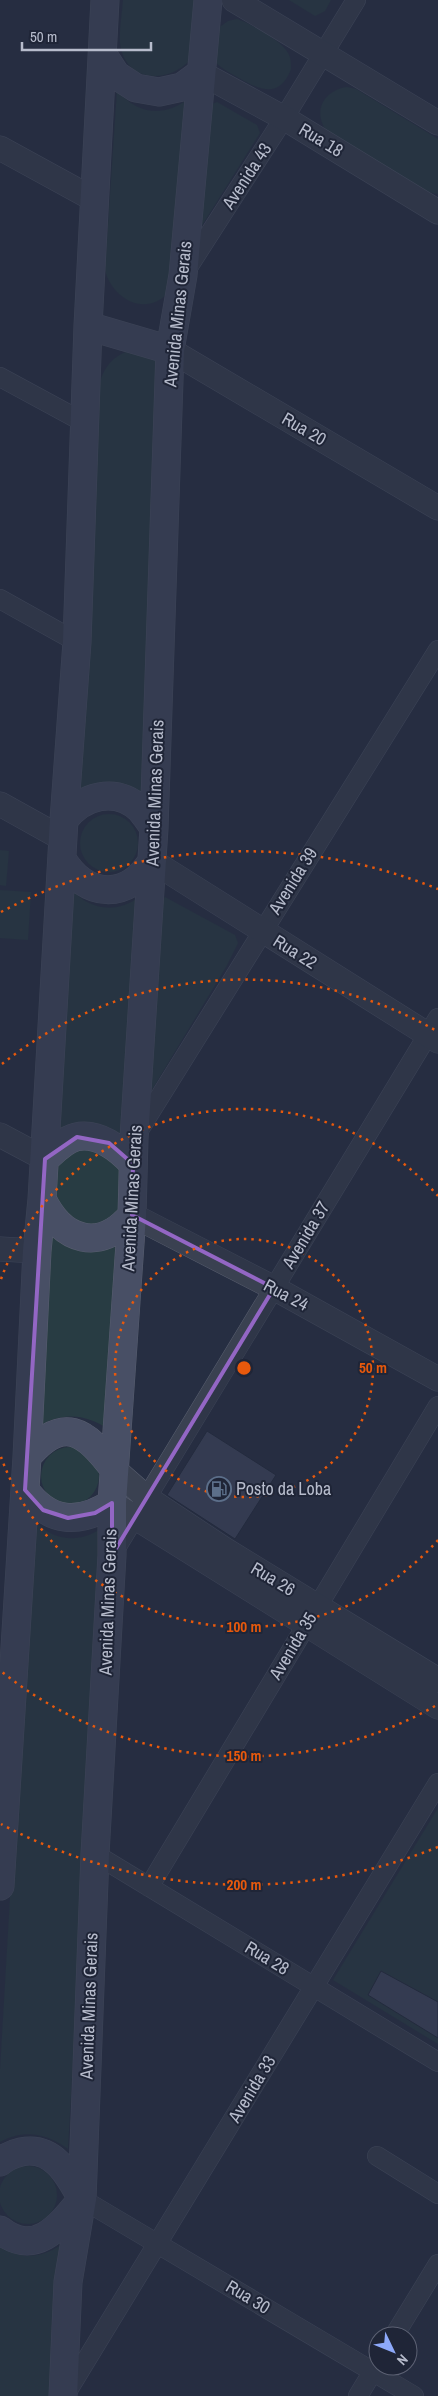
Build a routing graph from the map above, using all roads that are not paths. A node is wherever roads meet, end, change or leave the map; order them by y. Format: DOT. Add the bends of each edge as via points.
graph roads {
  1 [pos="208,0"];
  2 [pos="234,0"];
  3 [pos="356,0"];
  4 [pos="101,2"];
  5 [pos="324,54"];
  6 [pos="103,55"];
  7 [pos="201,72"];
  8 [pos="284,118"];
  9 [pos="438,123"];
  10 [pos="0,148"];
  11 [pos="95,200"];
  12 [pos="438,212"];
  13 [pos="183,275"];
  14 [pos="88,326"];
  15 [pos="170,350"];
  16 [pos="0,377"];
  17 [pos="85,423"];
  18 [pos="438,508"];
  19 [pos="0,599"];
  20 [pos="78,642"];
  21 [pos="438,650"];
  22 [pos="0,804"];
  23 [pos="154,828"];
  24 [pos="63,839"];
  25 [pos="152,861"];
  26 [pos="262,931"];
  27 [pos="435,1031"];
  28 [pos="0,1135"];
  29 [pos="134,1151"];
  30 [pos="44,1159"];
  31 [pos="42,1199"];
  32 [pos="132,1215"];
  33 [pos="0,1249"];
  34 [pos="37,1251"];
  35 [pos="274,1288"];
  36 [pos="438,1378"];
  37 [pos="438,1406"];
  38 [pos="27,1457"];
  39 [pos="114,1469"];
  40 [pos="25,1490"];
  41 [pos="147,1498"];
  42 [pos="112,1503"];
  43 [pos="135,1518"];
  44 [pos="112,1555"];
  45 [pos="218,1558"];
  46 [pos="311,1616"];
  47 [pos="438,1680"];
  48 [pos="438,1707"];
  49 [pos="5,1715"];
  50 [pos="438,1782"];
  51 [pos="96,1854"];
  52 [pos="0,1886"];
  53 [pos="149,1887"];
  54 [pos="314,1987"];
  55 [pos="438,2062"];
  56 [pos="376,2156"];
  57 [pos="0,2162"];
  58 [pos="438,2194"];
  59 [pos="82,2199"];
  60 [pos="0,2230"];
  61 [pos="158,2243"];
  62 [pos="438,2264"];
  63 [pos="400,2326"];
  64 [pos="368,2363"];
  65 [pos="370,2376"];
  66 [pos="387,2376"];
  67 [pos="64,2396"];
  68 [pos="358,2396"];
  69 [pos="414,2396"];
  1 -- 7 [label="main road, Avenida Minas Gerais"];
  2 -- 5 [label="street"];
  3 -- 5 [label="street, Avenida 43"];
  4 -- 6 [label="main road"];
  5 -- 8 [label="street, Avenida 43"];
  5 -- 9 [label="street"];
  6 -- 7 [label="main road" via="116,75 136,88 159,92 182,87"];
  6 -- 11 [label="main road"];
  7 -- 8 [label="street, Rua 18"];
  7 -- 13 [label="main road, Avenida Minas Gerais"];
  8 -- 12 [label="street, Rua 18"];
  8 -- 13 [label="street, Avenida 43"];
  10 -- 11 [label="street"];
  11 -- 14 [label="main road"];
  13 -- 15 [label="main road, Avenida Minas Gerais"];
  14 -- 15 [label="main road"];
  14 -- 17 [label="main road"];
  15 -- 18 [label="street, Rua 20"];
  15 -- 23 [label="main road, Avenida Minas Gerais"];
  16 -- 17 [label="street"];
  17 -- 20 [label="main road"];
  19 -- 20 [label="street"];
  20 -- 24 [label="main road"];
  21 -- 26 [label="street, Avenida 39"];
  22 -- 24 [label="street"];
  23 -- 24 [label="main road" via="132,803 111,796 89,799 71,811"];
  23 -- 25 [label="main road, Avenida Minas Gerais"];
  24 -- 25 [label="main road" via="76,878 105,890 126,887 135,882"];
  24 -- 30 [label="main road"];
  25 -- 26 [label="street, Rua 22"];
  25 -- 29 [label="main road, Avenida Minas Gerais"];
  26 -- 27 [label="street, Rua 22"];
  26 -- 29 [label="street, Avenida 39"];
  27 -- 35 [label="street, Avenida 37"];
  28 -- 30 [label="street"];
  29 -- 30 [label="main road" via="122,1152 109,1143 77,1137"];
  29 -- 32 [label="main road, Avenida Minas Gerais"];
  30 -- 31 [label="main road"];
  31 -- 32 [label="main road" via="58,1225 83,1237 111,1234"];
  31 -- 34 [label="main road"];
  32 -- 35 [label="street, Rua 24"];
  32 -- 39 [label="main road, Avenida Minas Gerais"];
  33 -- 34 [label="street"];
  34 -- 38 [label="main road"];
  35 -- 36 [label="street, Rua 24"];
  35 -- 41 [label="street, Avenida 37"];
  37 -- 46 [label="street, Avenida 35"];
  38 -- 39 [label="main road" via="39,1443 55,1434 73,1431 86,1436 99,1448"];
  38 -- 40 [label="main road"];
  39 -- 41 [label="street, Rua 26"];
  39 -- 42 [label="main road, Avenida Minas Gerais"];
  40 -- 42 [label="main road" via="43,1510 68,1518 95,1513"];
  40 -- 49 [label="main road"];
  41 -- 43 [label="street, Avenida 37"];
  41 -- 45 [label="street, Rua 26"];
  42 -- 43 [label="street, Rua 26"];
  42 -- 44 [label="main road, Avenida Minas Gerais"];
  43 -- 44 [label="street, Avenida 37"];
  43 -- 45 [label="street, Rua 26"];
  44 -- 51 [label="main road, Avenida Minas Gerais"];
  45 -- 46 [label="street, Rua 26"];
  46 -- 47 [label="street, Rua 26"];
  46 -- 48 [label="street, Rua 26"];
  46 -- 53 [label="street, Avenida 35"];
  49 -- 52 [label="main road"];
  50 -- 54 [label="street, Avenida 33"];
  51 -- 53 [label="street, Rua 28"];
  51 -- 59 [label="main road, Avenida Minas Gerais"];
  53 -- 54 [label="street, Rua 28"];
  54 -- 55 [label="street, Rua 28"];
  54 -- 61 [label="street, Avenida 33"];
  56 -- 58 [label="street"];
  57 -- 59 [label="main road" via="8,2155 31,2150 54,2158"];
  59 -- 60 [label="main road" via="57,2229 42,2238 25,2240 8,2236"];
  59 -- 61 [label="street, Rua 30"];
  59 -- 67 [label="main road, Avenida Minas Gerais" via="68,2282"];
  61 -- 64 [label="street, Rua 30"];
  61 -- 67 [label="street, Avenida 33"];
  62 -- 63 [label="street"];
  65 -- 68 [label="street"];
  66 -- 69 [label="street, Rua 30"];
}
